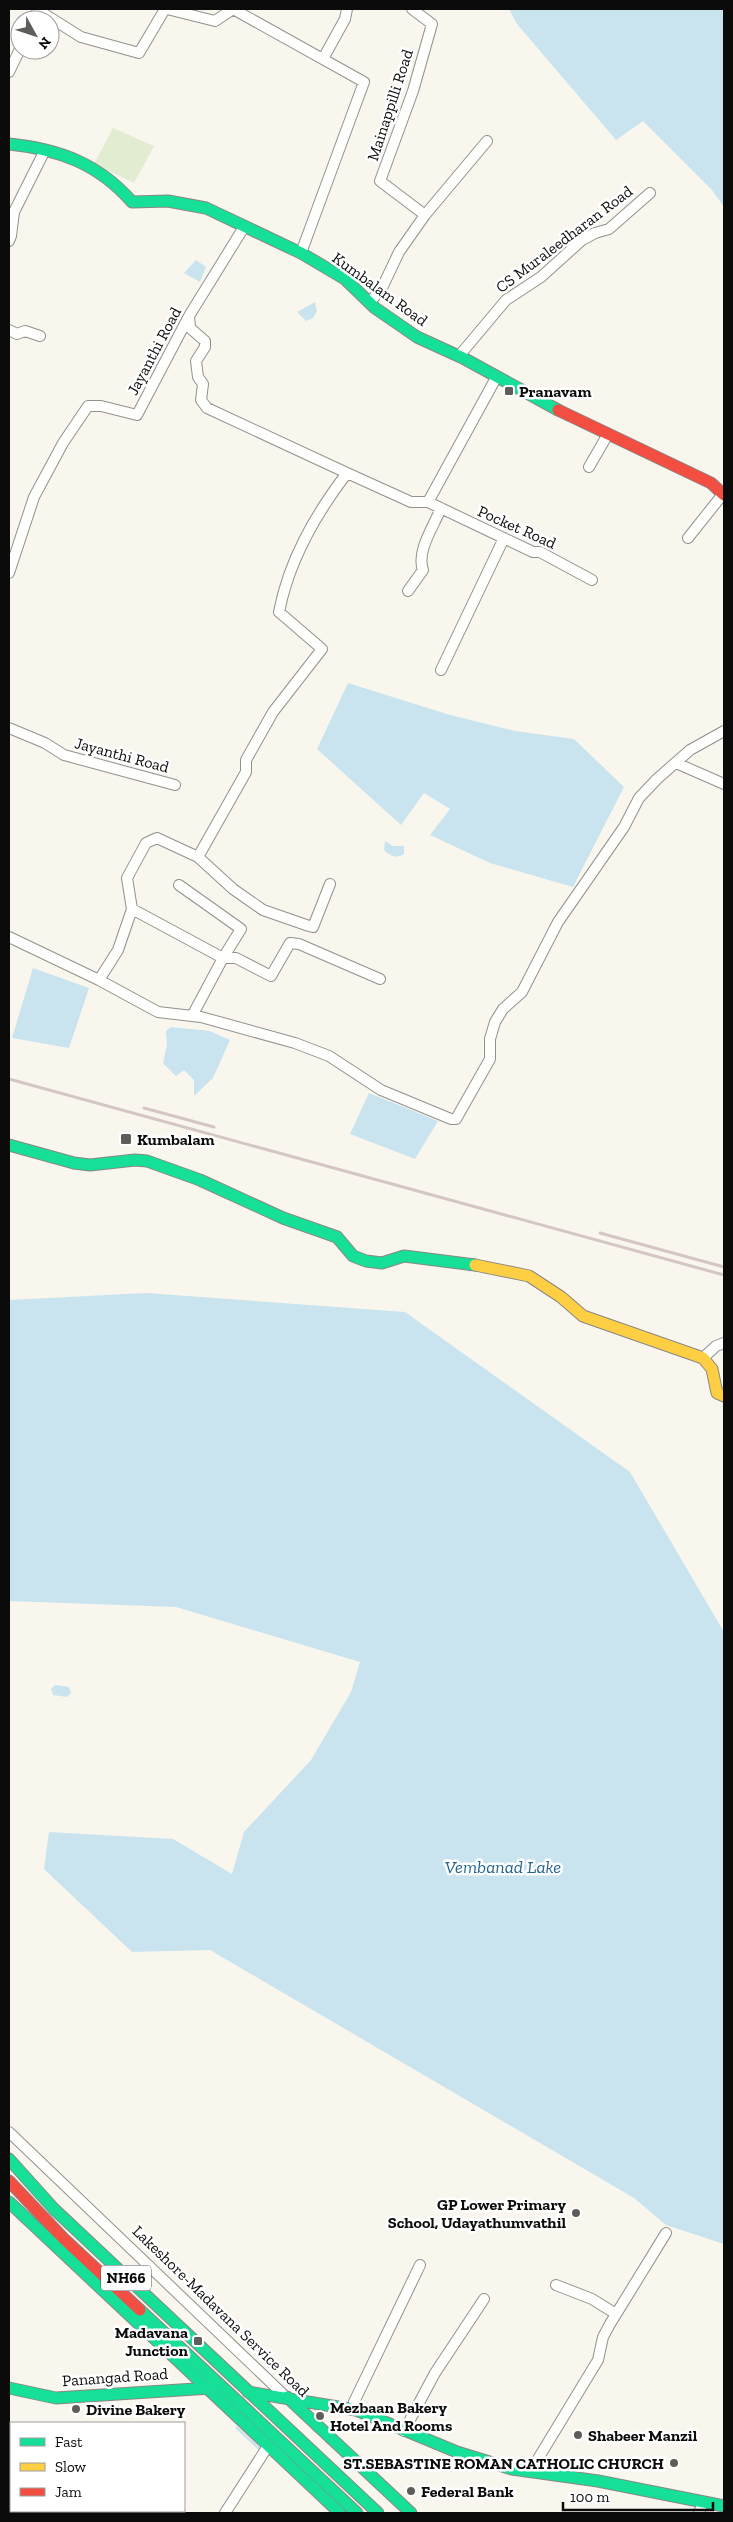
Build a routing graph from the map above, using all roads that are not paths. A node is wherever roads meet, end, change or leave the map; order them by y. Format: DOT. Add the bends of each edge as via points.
graph roads {
  1 [pos="39,9"];
  2 [pos="166,9"];
  3 [pos="233,9"];
  4 [pos="347,9"];
  5 [pos="412,9"];
  6 [pos="193,12"];
  7 [pos="324,57"];
  8 [pos="15,60"];
  9 [pos="9,72"];
  10 [pos="486,141"];
  11 [pos="9,144"];
  12 [pos="45,150"];
  13 [pos="650,193"];
  14 [pos="425,215"];
  15 [pos="244,227"];
  16 [pos="9,241"];
  17 [pos="301,253"];
  18 [pos="370,302"];
  19 [pos="189,316"];
  20 [pos="9,330"];
  21 [pos="40,336"];
  22 [pos="459,356"];
  23 [pos="496,378"];
  24 [pos="608,434"];
  25 [pos="589,467"];
  26 [pos="347,473"];
  27 [pos="724,495"];
  28 [pos="428,502"];
  29 [pos="441,508"];
  30 [pos="504,538"];
  31 [pos="688,538"];
  32 [pos="9,573"];
  33 [pos="592,580"];
  34 [pos="408,591"];
  35 [pos="441,670"];
  36 [pos="9,728"];
  37 [pos="724,731"];
  38 [pos="676,763"];
  39 [pos="724,784"];
  40 [pos="175,785"];
  41 [pos="198,857"];
  42 [pos="330,884"];
  43 [pos="179,885"];
  44 [pos="132,909"];
  45 [pos="9,937"];
  46 [pos="224,958"];
  47 [pos="380,979"];
  48 [pos="99,980"];
  49 [pos="192,1016"];
  50 [pos="9,1145"];
  51 [pos="724,1343"];
  52 [pos="703,1358"];
  53 [pos="724,1396"];
  54 [pos="9,2132"];
  55 [pos="9,2159"];
  56 [pos="9,2181"];
  57 [pos="9,2202"];
  58 [pos="666,2233"];
  59 [pos="420,2265"];
  60 [pos="556,2284"];
  61 [pos="484,2299"];
  62 [pos="616,2314"];
  63 [pos="9,2388"];
  64 [pos="206,2388"];
  65 [pos="224,2389"];
  66 [pos="248,2392"];
  67 [pos="286,2397"];
  68 [pos="358,2410"];
  69 [pos="404,2431"];
  70 [pos="268,2446"];
  71 [pos="530,2472"];
  72 [pos="724,2506"];
  73 [pos="701,2508"];
  74 [pos="226,2513"];
  75 [pos="340,2513"];
  76 [pos="357,2513"];
  77 [pos="378,2513"];
  78 [pos="411,2513"];
  1 -- 2 [label="street" via="81,37 139,53"];
  2 -- 6 [label="street"];
  3 -- 6 [label="street" via="215,22"];
  3 -- 7 [label="street"];
  4 -- 7 [label="street" via="345,19"];
  5 -- 14 [label="street, Mainappilli Road" via="432,24 413,91 380,181"];
  7 -- 17 [label="street" via="364,85"];
  8 -- 9 [label="street"];
  10 -- 14 [label="street"];
  11 -- 12 [label="main road, Kumbalam Road"];
  12 -- 15 [label="main road, Kumbalam Road" via="108,177 132,202 168,201 206,208"];
  12 -- 16 [label="street" via="14,212"];
  13 -- 22 [label="street, CS Muraleedharan Road" via="609,229 582,240 541,277 506,300"];
  14 -- 18 [label="street" via="399,252 382,288"];
  15 -- 17 [label="main road, Kumbalam Road"];
  15 -- 19 [label="street, Jayanthi Road"];
  17 -- 18 [label="main road, Kumbalam Road" via="344,280"];
  18 -- 22 [label="main road, Kumbalam Road" via="417,337"];
  19 -- 26 [label="street, Pocket Road" via="190,328 205,342 196,361 203,384 201,400 207,408"];
  19 -- 32 [label="street, Jayanthi Road" via="137,415 88,406 63,443 34,497"];
  20 -- 21 [label="street"];
  22 -- 23 [label="main road, Kumbalam Road"];
  23 -- 24 [label="main road, Kumbalam Road"];
  23 -- 28 [label="street"];
  24 -- 25 [label="street"];
  24 -- 27 [label="main road, Kumbalam Road" via="711,483"];
  26 -- 28 [label="street, Pocket Road" via="411,502"];
  26 -- 41 [label="street" via="320,508 301,545 279,612 322,649 263,728 246,760 246,772"];
  27 -- 31 [label="street"];
  28 -- 29 [label="street, Pocket Road"];
  29 -- 30 [label="street, Pocket Road"];
  29 -- 34 [label="street" via="420,561 424,570"];
  30 -- 33 [label="street, Pocket Road" via="533,552 540,552"];
  30 -- 35 [label="street"];
  36 -- 40 [label="street, Jayanthi Road" via="46,743 64,755"];
  37 -- 38 [label="street" via="690,750"];
  38 -- 39 [label="street"];
  38 -- 49 [label="street" via="639,798 591,878 558,922 522,992 503,1009 490,1039 490,1059 456,1119 381,1090 329,1056 295,1043"];
  41 -- 42 [label="street" via="233,889 263,910 308,926 313,927"];
  41 -- 44 [label="street" via="157,838 146,843 126,878"];
  43 -- 46 [label="street" via="241,929"];
  44 -- 46 [label="street"];
  44 -- 48 [label="street" via="118,950"];
  45 -- 48 [label="street"];
  46 -- 47 [label="street" via="236,958 270,976 290,943 299,944"];
  46 -- 49 [label="street"];
  48 -- 49 [label="street" via="158,1012"];
  50 -- 52 [label="main road" via="74,1164 147,1161 337,1237 353,1256 382,1264 404,1256 491,1267 529,1276 583,1316"];
  51 -- 52 [label="street"];
  52 -- 53 [label="main road" via="712,1368 718,1392"];
  54 -- 67 [label="street, Lakeshore-Madavana Service Road"];
  55 -- 66 [label="main road, NH66" via="86,2240"];
  56 -- 65 [label="main road, NH66" via="63,2238"];
  57 -- 64 [label="main road"];
  58 -- 62 [label="street"];
  59 -- 68 [label="street" via="354,2402"];
  60 -- 62 [label="street" via="592,2299"];
  61 -- 69 [label="street" via="435,2373"];
  62 -- 71 [label="street" via="603,2337 598,2360"];
  63 -- 64 [label="main road, Panangad Road" via="56,2398"];
  64 -- 65 [label="main road, Panangad Road"];
  64 -- 70 [label="main road"];
  65 -- 66 [label="main road, Panangad Road"];
  65 -- 76 [label="main road, NH66"];
  66 -- 67 [label="main road, Panangad Road"];
  66 -- 77 [label="main road, NH66"];
  67 -- 68 [label="main road, Panangad Road"];
  67 -- 78 [label="main road, Lakeshore-Madavana Service Road"];
  68 -- 69 [label="main road, Panangad Road"];
  69 -- 71 [label="main road, Panangad Road" via="457,2452"];
  70 -- 74 [label="street"];
  70 -- 75 [label="main road"];
  71 -- 73 [label="main road, Panangad Road" via="598,2480"];
  72 -- 73 [label="main road, Panangad Road"];
}
